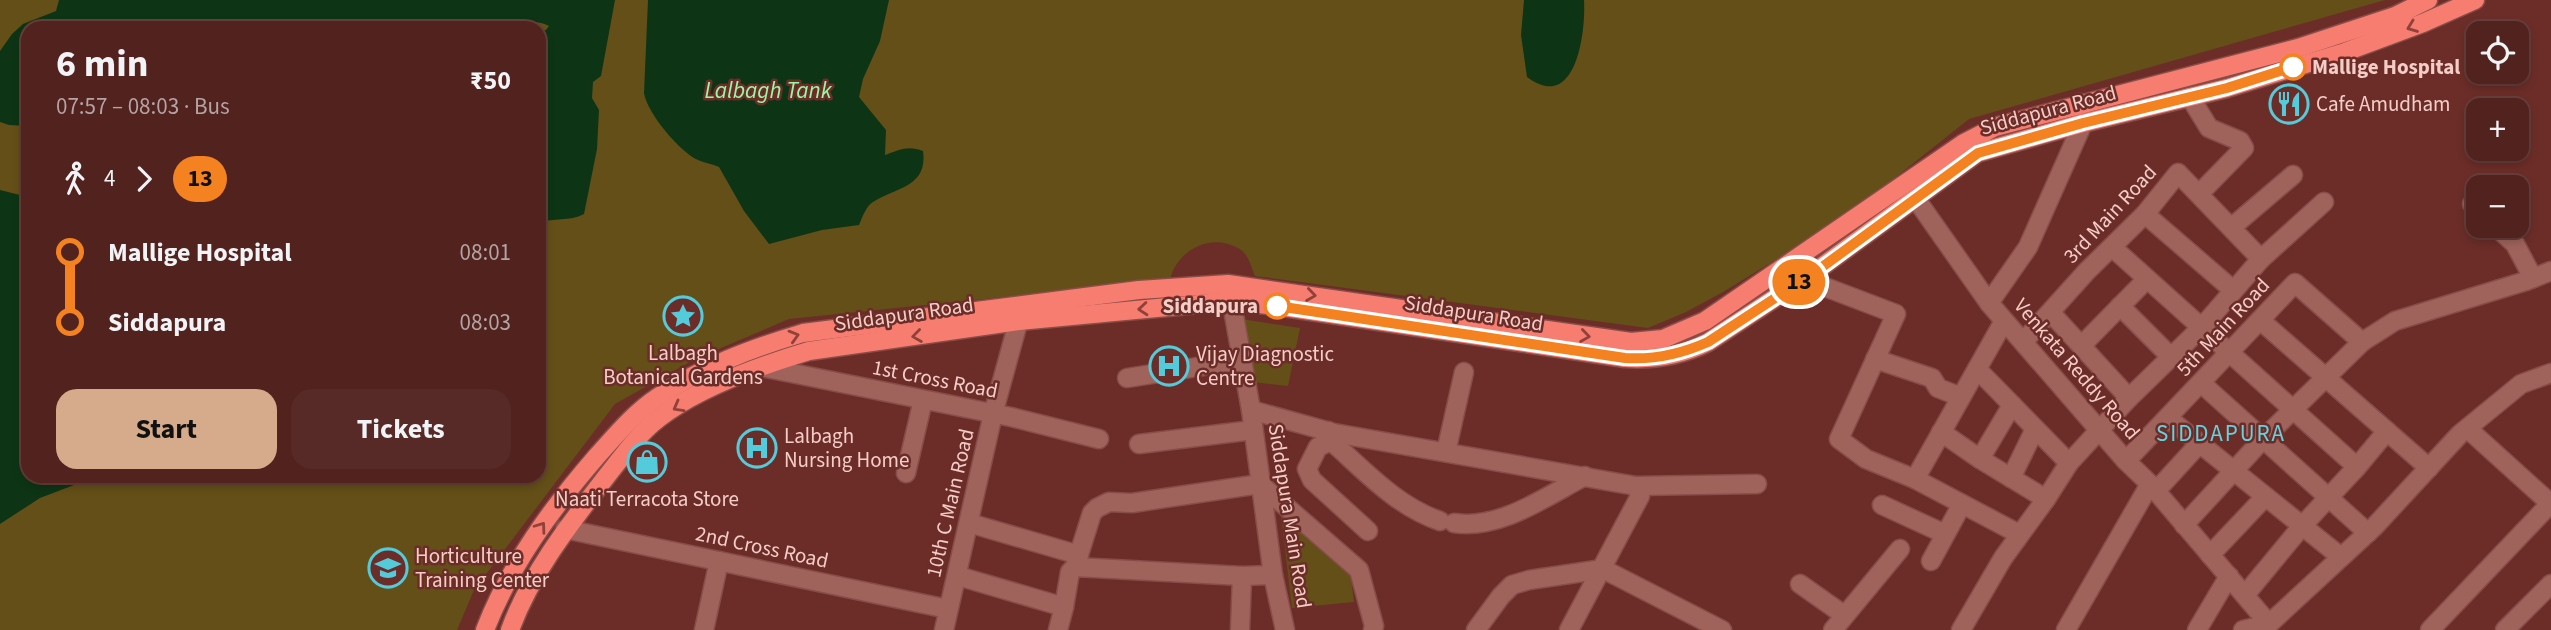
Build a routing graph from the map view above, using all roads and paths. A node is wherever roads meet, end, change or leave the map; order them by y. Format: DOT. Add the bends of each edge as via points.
graph roads {
  1 [pos="2428,0"];
  2 [pos="2475,0"];
  3 [pos="2190,97"];
  4 [pos="2080,103"];
  5 [pos="2083,123"];
  6 [pos="2293,175"];
  7 [pos="2199,194"];
  8 [pos="1916,199"];
  9 [pos="2324,202"];
  10 [pos="2145,214"];
  11 [pos="2232,227"];
  12 [pos="2508,238"];
  13 [pos="2113,247"];
  14 [pos="2261,259"];
  15 [pos="1792,262"];
  16 [pos="2551,271"];
  17 [pos="2533,278"];
  18 [pos="1804,279"];
  19 [pos="2147,280"];
  20 [pos="2233,290"];
  21 [pos="1230,293"];
  22 [pos="1989,303"];
  23 [pos="2120,306"];
  24 [pos="1021,313"];
  25 [pos="2051,313"];
  26 [pos="2260,320"];
  27 [pos="2004,321"];
  28 [pos="2203,326"];
  29 [pos="2023,342"];
  30 [pos="2362,342"];
  31 [pos="2082,345"];
  32 [pos="2230,353"];
  33 [pos="2171,357"];
  34 [pos="1875,359"];
  35 [pos="1242,360"];
  36 [pos="762,367"];
  37 [pos="1977,369"];
  38 [pos="1464,372"];
  39 [pos="2551,373"];
  40 [pos="1127,378"];
  41 [pos="2325,378"];
  42 [pos="2201,383"];
  43 [pos="1961,397"];
  44 [pos="2129,398"];
  45 [pos="923,400"];
  46 [pos="2012,405"];
  47 [pos="1251,410"];
  48 [pos="2293,411"];
  49 [pos="993,414"];
  50 [pos="2168,418"];
  51 [pos="2035,429"];
  52 [pos="2099,429"];
  53 [pos="2468,429"];
  54 [pos="1253,430"];
  55 [pos="2387,431"];
  56 [pos="1941,432"];
  57 [pos="1329,436"];
  58 [pos="1099,439"];
  59 [pos="2263,439"];
  60 [pos="1139,444"];
  61 [pos="2199,444"];
  62 [pos="1446,452"];
  63 [pos="1980,459"];
  64 [pos="2126,461"];
  65 [pos="2069,463"];
  66 [pos="2357,467"];
  67 [pos="2429,468"];
  68 [pos="2233,472"];
  69 [pos="906,473"];
  70 [pos="1585,476"];
  71 [pos="2011,478"];
  72 [pos="1915,479"];
  73 [pos="1260,484"];
  74 [pos="1758,484"];
  75 [pos="1636,486"];
  76 [pos="2153,488"];
  77 [pos="2265,498"];
  78 [pos="2328,498"];
  79 [pos="2046,499"];
  80 [pos="1962,504"];
  81 [pos="2551,504"];
  82 [pos="1882,505"];
  83 [pos="969,523"];
  84 [pos="2183,525"];
  85 [pos="2302,526"];
  86 [pos="565,529"];
  87 [pos="1367,531"];
  88 [pos="2368,533"];
  89 [pos="1945,534"];
  90 [pos="2019,534"];
  91 [pos="1900,549"];
  92 [pos="2210,555"];
  93 [pos="2341,558"];
  94 [pos="719,561"];
  95 [pos="1077,561"];
  96 [pos="1931,561"];
  97 [pos="1603,569"];
  98 [pos="1273,575"];
  99 [pos="958,576"];
  100 [pos="1242,576"];
  101 [pos="2230,576"];
  102 [pos="1800,584"];
  103 [pos="2551,584"];
  104 [pos="2245,595"];
  105 [pos="1064,607"];
  106 [pos="948,609"];
  107 [pos="1844,615"];
  108 [pos="2269,624"];
  109 [pos="2245,629"];
  110 [pos="485,630"];
  111 [pos="510,630"];
  112 [pos="704,630"];
  113 [pos="943,630"];
  114 [pos="1058,630"];
  115 [pos="1240,630"];
  116 [pos="1285,630"];
  117 [pos="1373,630"];
  118 [pos="1476,630"];
  119 [pos="1569,630"];
  120 [pos="1722,630"];
  121 [pos="1833,630"];
  122 [pos="1961,630"];
  123 [pos="2066,630"];
  124 [pos="2196,630"];
  125 [pos="2430,630"];
  126 [pos="2505,630"];
  1 -- 4 [label="main road, Siddapura Road" via="2395,16 2298,48"];
  2 -- 3 [label="main road, Siddapura Road, one-way" via="2370,44"];
  3 -- 5 [label="main road, Siddapura Road"];
  3 -- 7 [label="street" via="2209,128 2240,141 2244,148"];
  4 -- 5 [label="street"];
  4 -- 15 [label="main road, Siddapura Road" via="1996,127 1964,143"];
  5 -- 8 [label="main road, Siddapura Road" via="1978,153"];
  5 -- 22 [label="street" via="2028,247"];
  6 -- 11 [label="street"];
  7 -- 10 [label="street, 3rd Main Road" via="2178,173"];
  7 -- 11 [label="street, 3rd Main Road"];
  8 -- 18 [label="main road, Siddapura Road"];
  8 -- 22 [label="street, Venkata Reddy Road"];
  9 -- 14 [label="street"];
  10 -- 13 [label="street, 3rd Main Road"];
  10 -- 20 [label="street"];
  11 -- 14 [label="street, 3rd Main Road"];
  12 -- 17 [label="street"];
  13 -- 19 [label="street"];
  13 -- 25 [label="street, 3rd Main Road"];
  14 -- 20 [label="street"];
  15 -- 18 [label="street"];
  21 -- 15 [label="main road, Siddapura Road, one-way" via="1645,342 1706,321"];
  16 -- 17 [label="street"];
  17 -- 30 [label="street" via="2395,321"];
  18 -- 21 [label="main road, Siddapura Road" via="1708,342 1650,359 1277,306"];
  18 -- 34 [label="street" via="1896,314"];
  19 -- 23 [label="street"];
  19 -- 28 [label="street"];
  20 -- 28 [label="street"];
  21 -- 24 [label="main road, Siddapura Road"];
  21 -- 35 [label="street, Siddapura Main Road"];
  22 -- 27 [label="street, Venkata Reddy Road"];
  23 -- 31 [label="street"];
  23 -- 33 [label="street"];
  24 -- 36 [label="main road, Siddapura Road, one-way" via="809,351"];
  24 -- 49 [label="street, 10th C Main Road"];
  110 -- 24 [label="main road, Siddapura Road, one-way" via="529,544 579,477 639,411 673,387 752,350 803,333"];
  25 -- 29 [label="street, 3rd Main Road"];
  25 -- 31 [label="street"];
  26 -- 30 [label="street, 5th Main Road" via="2295,283"];
  26 -- 32 [label="street, 5th Main Road"];
  26 -- 41 [label="street"];
  27 -- 29 [label="street, Venkata Reddy Road"];
  27 -- 37 [label="street"];
  28 -- 32 [label="street"];
  28 -- 33 [label="street"];
  29 -- 52 [label="street, Venkata Reddy Road"];
  30 -- 41 [label="street"];
  31 -- 44 [label="street"];
  32 -- 42 [label="street, 5th Main Road"];
  32 -- 48 [label="street"];
  33 -- 44 [label="street"];
  34 -- 43 [label="street" via="1932,378 1938,387"];
  34 -- 72 [label="street" via="1839,439 1866,459"];
  35 -- 40 [label="street"];
  35 -- 47 [label="street, Siddapura Main Road"];
  36 -- 45 [label="street, 1st Cross Road"];
  36 -- 86 [label="main road, Siddapura Road, one-way" via="658,418"];
  37 -- 43 [label="street"];
  37 -- 46 [label="street"];
  38 -- 62 [label="street"];
  39 -- 53 [label="street" via="2521,384"];
  41 -- 48 [label="street"];
  41 -- 55 [label="street"];
  42 -- 50 [label="street, 5th Main Road"];
  42 -- 59 [label="street"];
  43 -- 56 [label="street"];
  44 -- 52 [label="street"];
  45 -- 49 [label="street, 1st Cross Road"];
  45 -- 69 [label="street"];
  46 -- 51 [label="street"];
  46 -- 63 [label="street"];
  47 -- 54 [label="street, Siddapura Main Road"];
  47 -- 57 [label="street"];
  48 -- 59 [label="street"];
  48 -- 66 [label="street"];
  49 -- 58 [label="street, 1st Cross Road"];
  49 -- 83 [label="street, 10th C Main Road"];
  50 -- 61 [label="street"];
  50 -- 64 [label="street, 5th Main Road"];
  51 -- 65 [label="street"];
  51 -- 71 [label="street"];
  52 -- 64 [label="street, Venkata Reddy Road"];
  52 -- 65 [label="street"];
  53 -- 67 [label="street"];
  53 -- 81 [label="street"];
  54 -- 60 [label="street"];
  54 -- 73 [label="street, Siddapura Main Road"];
  55 -- 66 [label="street"];
  55 -- 67 [label="street"];
  56 -- 63 [label="street"];
  56 -- 72 [label="street"];
  57 -- 62 [label="street"];
  57 -- 70 [label="street" via="1400,502 1447,522 1481,524 1499,519"];
  57 -- 87 [label="street" via="1307,469 1312,480"];
  59 -- 68 [label="street"];
  59 -- 78 [label="street"];
  61 -- 68 [label="street"];
  61 -- 76 [label="street"];
  62 -- 70 [label="street"];
  63 -- 71 [label="street"];
  64 -- 76 [label="street, Venkata Reddy Road"];
  65 -- 79 [label="street"];
  66 -- 78 [label="street"];
  67 -- 88 [label="street"];
  68 -- 77 [label="street"];
  68 -- 84 [label="street"];
  70 -- 75 [label="street"];
  71 -- 79 [label="street"];
  72 -- 80 [label="street"];
  73 -- 95 [label="street" via="1132,503 1109,502 1092,513"];
  73 -- 98 [label="street, Siddapura Main Road"];
  73 -- 117 [label="street" via="1359,570"];
  74 -- 75 [label="street"];
  75 -- 97 [label="street" via="1640,496"];
  76 -- 84 [label="street, Venkata Reddy Road"];
  76 -- 123 [label="street"];
  77 -- 85 [label="street"];
  77 -- 92 [label="street"];
  78 -- 85 [label="street"];
  78 -- 88 [label="street"];
  79 -- 90 [label="street"];
  80 -- 89 [label="street"];
  80 -- 90 [label="street"];
  81 -- 125 [label="street"];
  82 -- 89 [label="street"];
  83 -- 95 [label="street"];
  83 -- 99 [label="street, 10th C Main Road"];
  84 -- 92 [label="street, Venkata Reddy Road"];
  85 -- 93 [label="street"];
  85 -- 104 [label="street"];
  86 -- 94 [label="street, 2nd Cross Road"];
  86 -- 111 [label="main road, Siddapura Road"];
  88 -- 93 [label="street"];
  89 -- 96 [label="street"];
  90 -- 122 [label="street"];
  91 -- 107 [label="street"];
  92 -- 101 [label="street, Venkata Reddy Road"];
  93 -- 108 [label="street"];
  94 -- 106 [label="street, 2nd Cross Road"];
  94 -- 112 [label="street"];
  95 -- 100 [label="street"];
  95 -- 105 [label="street" via="1070,572"];
  97 -- 118 [label="street" via="1512,585"];
  97 -- 119 [label="street"];
  97 -- 120 [label="street"];
  98 -- 100 [label="street"];
  98 -- 116 [label="street, Siddapura Main Road"];
  99 -- 105 [label="street"];
  99 -- 106 [label="street, 10th C Main Road"];
  100 -- 115 [label="street"];
  101 -- 104 [label="street, Venkata Reddy Road"];
  101 -- 124 [label="street"];
  102 -- 107 [label="street"];
  103 -- 126 [label="street"];
  104 -- 108 [label="street, Venkata Reddy Road"];
  105 -- 114 [label="street"];
  106 -- 113 [label="street, 10th C Main Road"];
  107 -- 121 [label="street"];
  108 -- 109 [label="street"];
}
